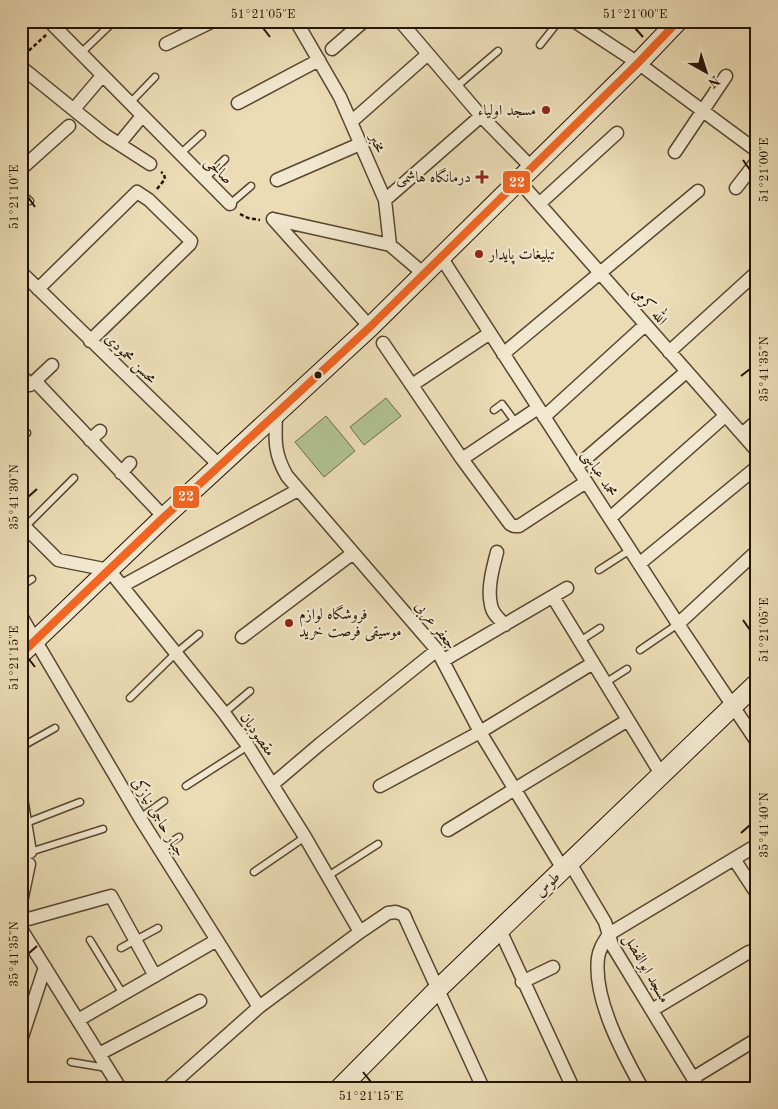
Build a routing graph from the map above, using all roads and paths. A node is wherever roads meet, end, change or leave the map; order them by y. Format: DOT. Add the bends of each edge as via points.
graph roads {
  1 [pos="213,21"];
  2 [pos="296,21"];
  3 [pos="364,21"];
  4 [pos="400,21"];
  5 [pos="559,21"];
  6 [pos="574,21"];
  7 [pos="676,22"];
  8 [pos="51,24"];
  9 [pos="110,26"];
  10 [pos="166,44"];
  11 [pos="540,45"];
  12 [pos="332,49"];
  13 [pos="498,51"];
  14 [pos="80,54"];
  15 [pos="428,54"];
  16 [pos="21,58"];
  17 [pos="319,60"];
  18 [pos="638,63"];
  19 [pos="21,67"];
  20 [pos="102,76"];
  21 [pos="726,76"];
  22 [pos="155,77"];
  23 [pos="456,87"];
  24 [pos="238,103"];
  25 [pos="130,104"];
  26 [pos="74,109"];
  27 [pos="703,112"];
  28 [pos="142,116"];
  29 [pos="481,116"];
  30 [pos="351,122"];
  31 [pos="68,126"];
  32 [pos="617,132"];
  33 [pos="202,134"];
  34 [pos="119,144"];
  35 [pos="360,144"];
  36 [pos="757,151"];
  37 [pos="675,152"];
  38 [pos="180,154"];
  39 [pos="225,159"];
  40 [pos="757,161"];
  41 [pos="150,164"];
  42 [pos="21,169"];
  43 [pos="525,175"];
  44 [pos="205,180"];
  45 [pos="277,180"];
  46 [pos="251,186"];
  47 [pos="736,188"];
  48 [pos="698,191"];
  49 [pos="21,193"];
  50 [pos="149,200"];
  51 [pos="385,200"];
  52 [pos="30,202"];
  53 [pos="230,204"];
  54 [pos="539,204"];
  55 [pos="273,219"];
  56 [pos="390,245"];
  57 [pos="441,257"];
  58 [pos="21,272"];
  59 [pos="599,272"];
  60 [pos="757,272"];
  61 [pos="424,274"];
  62 [pos="38,288"];
  63 [pos="645,324"];
  64 [pos="370,328"];
  65 [pos="490,333"];
  66 [pos="90,341"];
  67 [pos="383,343"];
  68 [pos="669,352"];
  69 [pos="503,354"];
  70 [pos="52,365"];
  71 [pos="686,372"];
  72 [pos="21,375"];
  73 [pos="35,381"];
  74 [pos="412,385"];
  75 [pos="494,410"];
  76 [pos="541,412"];
  77 [pos="276,415"];
  78 [pos="725,416"];
  79 [pos="757,421"];
  80 [pos="516,423"];
  81 [pos="100,431"];
  82 [pos="742,434"];
  83 [pos="90,440"];
  84 [pos="757,451"];
  85 [pos="462,459"];
  86 [pos="130,463"];
  87 [pos="220,466"];
  88 [pos="576,467"];
  89 [pos="757,467"];
  90 [pos="121,473"];
  91 [pos="74,478"];
  92 [pos="586,482"];
  93 [pos="298,490"];
  94 [pos="164,518"];
  95 [pos="610,518"];
  96 [pos="23,525"];
  97 [pos="630,550"];
  98 [pos="757,551"];
  99 [pos="498,552"];
  100 [pos="353,553"];
  101 [pos="639,564"];
  102 [pos="110,570"];
  103 [pos="599,570"];
  104 [pos="32,579"];
  105 [pos="21,586"];
  106 [pos="122,586"];
  107 [pos="567,588"];
  108 [pos="553,597"];
  109 [pos="21,616"];
  110 [pos="678,624"];
  111 [pos="505,625"];
  112 [pos="600,628"];
  113 [pos="199,634"];
  114 [pos="242,637"];
  115 [pos="36,641"];
  116 [pos="580,641"];
  117 [pos="640,650"];
  118 [pos="176,653"];
  119 [pos="21,654"];
  120 [pos="440,655"];
  121 [pos="593,663"];
  122 [pos="627,669"];
  123 [pos="605,683"];
  124 [pos="757,683"];
  125 [pos="250,691"];
  126 [pos="130,698"];
  127 [pos="732,706"];
  128 [pos="224,713"];
  129 [pos="628,720"];
  130 [pos="55,728"];
  131 [pos="480,732"];
  132 [pos="757,742"];
  133 [pos="248,746"];
  134 [pos="21,748"];
  135 [pos="662,774"];
  136 [pos="273,784"];
  137 [pos="186,786"];
  138 [pos="380,786"];
  139 [pos="513,789"];
  140 [pos="21,798"];
  141 [pos="164,801"];
  142 [pos="80,802"];
  143 [pos="140,818"];
  144 [pos="26,823"];
  145 [pos="103,829"];
  146 [pos="448,830"];
  147 [pos="179,837"];
  148 [pos="305,837"];
  149 [pos="378,844"];
  150 [pos="757,845"];
  151 [pos="160,850"];
  152 [pos="30,858"];
  153 [pos="734,859"];
  154 [pos="566,866"];
  155 [pos="254,872"];
  156 [pos="328,876"];
  157 [pos="757,894"];
  158 [pos="21,902"];
  159 [pos="21,921"];
  160 [pos="158,928"];
  161 [pos="21,929"];
  162 [pos="500,930"];
  163 [pos="360,932"];
  164 [pos="609,934"];
  165 [pos="90,940"];
  166 [pos="135,940"];
  167 [pos="217,940"];
  168 [pos="121,948"];
  169 [pos="749,952"];
  170 [pos="45,967"];
  171 [pos="553,967"];
  172 [pos="155,976"];
  173 [pos="522,982"];
  174 [pos="439,988"];
  175 [pos="123,994"];
  176 [pos="200,1001"];
  177 [pos="259,1007"];
  178 [pos="652,1010"];
  179 [pos="78,1020"];
  180 [pos="757,1039"];
  181 [pos="21,1040"];
  182 [pos="99,1054"];
  183 [pos="70,1062"];
  184 [pos="108,1068"];
  185 [pos="696,1083"];
  186 [pos="347,1085"];
  187 [pos="120,1088"];
  188 [pos="168,1088"];
  189 [pos="483,1088"];
  190 [pos="573,1088"];
  191 [pos="642,1088"];
  1 -- 10 [label="street"];
  2 -- 17 [label="street, مخبر"];
  3 -- 12 [label="street"];
  4 -- 15 [label="street, الله کرمی"];
  5 -- 11 [label="lane"];
  6 -- 18 [label="street"];
  7 -- 18 [label="main road"];
  8 -- 14 [label="street, صالحی"];
  8 -- 16 [label="path"];
  9 -- 14 [label="lane"];
  13 -- 23 [label="lane"];
  14 -- 20 [label="street, صالحی"];
  15 -- 23 [label="street, الله کرمی"];
  15 -- 30 [label="street"];
  17 -- 24 [label="street"];
  17 -- 30 [label="street, مخبر"];
  18 -- 27 [label="street"];
  18 -- 43 [label="main road"];
  19 -- 26 [label="street"];
  20 -- 25 [label="street, صالحی"];
  20 -- 26 [label="street"];
  21 -- 27 [label="street"];
  22 -- 25 [label="lane"];
  23 -- 29 [label="street, الله کرمی"];
  25 -- 28 [label="street, صالحی"];
  26 -- 34 [label="street"];
  27 -- 36 [label="street"];
  27 -- 37 [label="street"];
  28 -- 34 [label="street"];
  28 -- 38 [label="street, صالحی"];
  29 -- 43 [label="street, الله کرمی"];
  29 -- 51 [label="street"];
  30 -- 35 [label="street, مخبر"];
  31 -- 42 [label="street"];
  32 -- 54 [label="street"];
  33 -- 38 [label="lane"];
  34 -- 41 [label="street"];
  35 -- 45 [label="street"];
  35 -- 51 [label="street, مخبر"];
  38 -- 44 [label="street, صالحی"];
  39 -- 44 [label="lane"];
  40 -- 47 [label="street"];
  41 -- 50 [label="path" via="165,179"];
  43 -- 54 [label="street, الله کرمی"];
  43 -- 57 [label="main road"];
  44 -- 53 [label="street, صالحی"];
  46 -- 53 [label="lane"];
  48 -- 59 [label="street"];
  49 -- 52 [label="lane"];
  50 -- 62 [label="street" via="137,192"];
  50 -- 66 [label="street" via="191,241 190,244"];
  51 -- 56 [label="street, مخبر"];
  53 -- 55 [label="path, صالحی" via="248,218"];
  54 -- 59 [label="street, الله کرمی"];
  55 -- 56 [label="street"];
  55 -- 64 [label="street"];
  56 -- 61 [label="street"];
  57 -- 61 [label="main road"];
  57 -- 65 [label="street, محمد عباسی"];
  58 -- 62 [label="street, محسن محمودی"];
  59 -- 63 [label="street, الله کرمی"];
  59 -- 69 [label="street"];
  60 -- 68 [label="street"];
  61 -- 64 [label="main road"];
  62 -- 66 [label="street, محسن محمودی"];
  63 -- 68 [label="street, الله کرمی"];
  63 -- 76 [label="street"];
  64 -- 77 [label="main road"];
  65 -- 69 [label="street, محمد عباسی"];
  65 -- 74 [label="street"];
  66 -- 87 [label="street, محسن محمودی"];
  67 -- 74 [label="street"];
  68 -- 71 [label="street, الله کرمی"];
  69 -- 76 [label="street, محمد عباسی"];
  70 -- 73 [label="street"];
  71 -- 78 [label="street, الله کرمی"];
  71 -- 88 [label="street"];
  72 -- 73 [label="street" via="30,385"];
  73 -- 83 [label="street"];
  74 -- 85 [label="street"];
  75 -- 80 [label="lane" via="502,404"];
  76 -- 80 [label="street"];
  76 -- 88 [label="street, محمد عباسی"];
  77 -- 87 [label="main road"];
  77 -- 93 [label="street, جعفر عربی" via="275,446 279,462"];
  78 -- 82 [label="street, الله کرمی"];
  78 -- 95 [label="street"];
  79 -- 82 [label="street"];
  80 -- 85 [label="street"];
  81 -- 83 [label="street"];
  82 -- 84 [label="street, الله کرمی"];
  83 -- 90 [label="street"];
  85 -- 92 [label="street" via="506,520 514,526 519,526"];
  86 -- 90 [label="street"];
  87 -- 94 [label="main road"];
  88 -- 92 [label="street, محمد عباسی"];
  89 -- 101 [label="street"];
  90 -- 94 [label="street"];
  91 -- 96 [label="lane"];
  92 -- 95 [label="street, محمد عباسی"];
  93 -- 100 [label="street, جعفر عربی"];
  93 -- 106 [label="street"];
  94 -- 102 [label="main road"];
  95 -- 97 [label="street, محمد عباسی"];
  96 -- 102 [label="street" via="58,560"];
  97 -- 101 [label="street, محمد عباسی"];
  97 -- 103 [label="lane"];
  98 -- 110 [label="street"];
  99 -- 111 [label="street" via="491,578 490,604"];
  100 -- 114 [label="street"];
  100 -- 120 [label="street, جعفر عربی"];
  101 -- 110 [label="street, محمد عباسی"];
  102 -- 106 [label="street, مقصودیان"];
  102 -- 115 [label="main road"];
  104 -- 105 [label="lane"];
  106 -- 118 [label="street, مقصودیان"];
  107 -- 108 [label="street"];
  108 -- 111 [label="street"];
  108 -- 116 [label="street"];
  109 -- 115 [label="street, جبار حاجی نیازکی"];
  110 -- 117 [label="lane"];
  110 -- 127 [label="street, محمد عباسی"];
  111 -- 120 [label="street"];
  112 -- 116 [label="lane"];
  113 -- 118 [label="lane"];
  115 -- 119 [label="main road"];
  115 -- 143 [label="street, جبار حاجی نیازکی"];
  116 -- 121 [label="street"];
  118 -- 126 [label="lane"];
  118 -- 128 [label="street, مقصودیان"];
  120 -- 131 [label="street, جعفر عربی"];
  120 -- 136 [label="street" via="320,744"];
  121 -- 123 [label="street"];
  121 -- 131 [label="street"];
  122 -- 123 [label="lane"];
  123 -- 129 [label="street"];
  124 -- 127 [label="main road, طوس"];
  125 -- 128 [label="lane"];
  127 -- 132 [label="street, محمد عباسی"];
  127 -- 135 [label="main road, طوس"];
  128 -- 133 [label="street, مقصودیان"];
  129 -- 135 [label="street"];
  129 -- 139 [label="street"];
  130 -- 134 [label="lane"];
  131 -- 138 [label="street"];
  131 -- 139 [label="street, جعفر عربی"];
  133 -- 136 [label="street, مقصودیان"];
  133 -- 137 [label="lane"];
  135 -- 154 [label="main road, طوس"];
  136 -- 148 [label="street, مقصودیان"];
  139 -- 146 [label="street"];
  139 -- 154 [label="street, جعفر عربی"];
  140 -- 144 [label="street"];
  141 -- 143 [label="lane"];
  142 -- 144 [label="lane"];
  143 -- 151 [label="street, جبار حاجی نیازکی"];
  144 -- 152 [label="street"];
  145 -- 152 [label="lane"];
  147 -- 151 [label="lane"];
  148 -- 155 [label="lane"];
  148 -- 156 [label="street, مقصودیان"];
  149 -- 156 [label="lane"];
  150 -- 153 [label="street"];
  151 -- 167 [label="street, جبار حاجی نیازکی"];
  152 -- 158 [label="street"];
  153 -- 157 [label="street"];
  153 -- 164 [label="street"];
  154 -- 162 [label="main road, طوس"];
  154 -- 164 [label="street, مسجد ابوالفضل" via="605,922"];
  156 -- 163 [label="street, مقصودیان"];
  159 -- 166 [label="street" via="111,896"];
  160 -- 166 [label="lane"];
  161 -- 170 [label="street"];
  162 -- 173 [label="street"];
  162 -- 174 [label="main road, طوس"];
  163 -- 174 [label="street" via="388,914 404,915"];
  163 -- 177 [label="street"];
  164 -- 178 [label="street, مسجد ابوالفضل" via="612,945"];
  164 -- 191 [label="street" via="598,958 600,988 616,1037"];
  165 -- 175 [label="lane"];
  166 -- 168 [label="lane"];
  166 -- 172 [label="street"];
  167 -- 172 [label="street"];
  167 -- 177 [label="street, جبار حاجی نیازکی"];
  169 -- 178 [label="street"];
  170 -- 179 [label="street"];
  170 -- 181 [label="street"];
  171 -- 173 [label="street"];
  172 -- 175 [label="street"];
  173 -- 190 [label="street"];
  174 -- 186 [label="main road, طوس"];
  174 -- 189 [label="street"];
  175 -- 179 [label="street"];
  176 -- 182 [label="street"];
  177 -- 188 [label="street"];
  178 -- 185 [label="street, مسجد ابوالفضل"];
  179 -- 182 [label="street"];
  180 -- 185 [label="street"];
  182 -- 184 [label="street"];
  183 -- 184 [label="lane"];
  184 -- 187 [label="street"];
}
